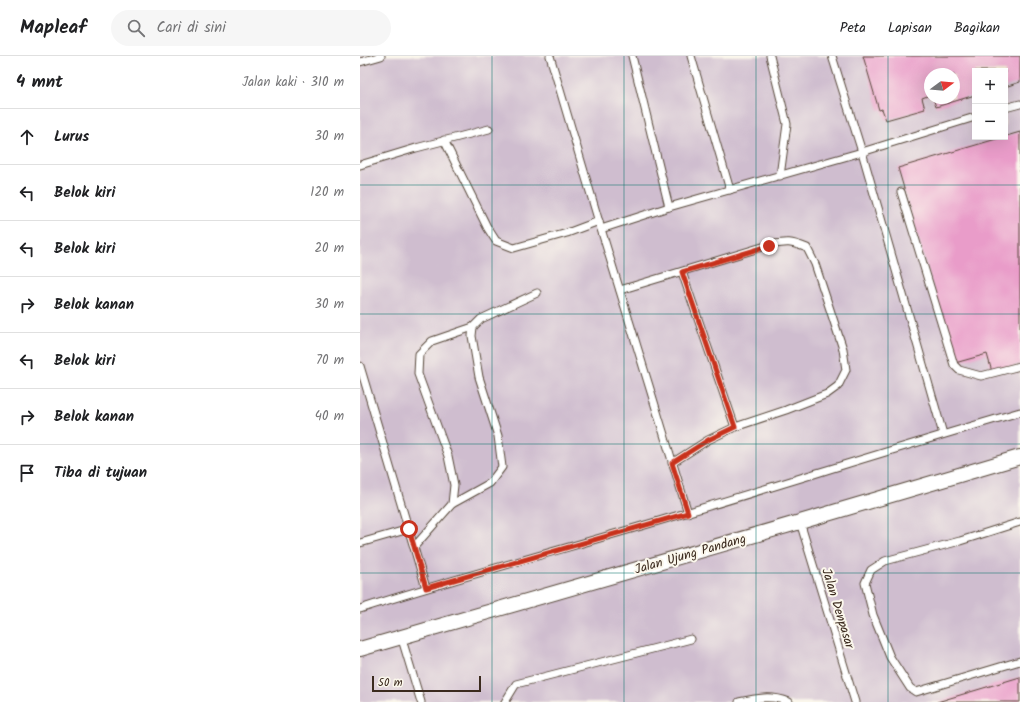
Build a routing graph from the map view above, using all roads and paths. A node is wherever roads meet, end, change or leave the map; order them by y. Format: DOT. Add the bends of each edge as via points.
graph roads {
  1 [pos="381,56"];
  2 [pos="550,56"];
  3 [pos="632,56"];
  4 [pos="691,56"];
  5 [pos="770,56"];
  6 [pos="832,56"];
  7 [pos="360,62"];
  8 [pos="1020,104"];
  9 [pos="1008,107"];
  10 [pos="972,118"];
  11 [pos="489,129"];
  12 [pos="444,140"];
  13 [pos="862,152"];
  14 [pos="360,165"];
  15 [pos="780,176"];
  16 [pos="730,190"];
  17 [pos="901,192"];
  18 [pos="669,207"];
  19 [pos="599,221"];
  20 [pos="601,229"];
  21 [pos="682,272"];
  22 [pos="620,290"];
  23 [pos="537,293"];
  24 [pos="473,327"];
  25 [pos="360,366"];
  26 [pos="1020,366"];
  27 [pos="1020,412"];
  28 [pos="735,427"];
  29 [pos="943,434"];
  30 [pos="1020,457"];
  31 [pos="672,463"];
  32 [pos="452,504"];
  33 [pos="688,513"];
  34 [pos="800,522"];
  35 [pos="1020,522"];
  36 [pos="409,529"];
  37 [pos="360,543"];
  38 [pos="414,547"];
  39 [pos="426,588"];
  40 [pos="360,609"];
  41 [pos="401,636"];
  42 [pos="691,639"];
  43 [pos="360,649"];
  44 [pos="1020,661"];
  45 [pos="421,702"];
  46 [pos="505,702"];
  47 [pos="739,702"];
  48 [pos="789,702"];
  49 [pos="855,702"];
  1 -- 7 [label="lane"];
  2 -- 19 [label="lane"];
  3 -- 18 [label="lane"];
  4 -- 16 [label="lane"];
  5 -- 15 [label="lane" via="787,124"];
  6 -- 13 [label="lane"];
  8 -- 9 [label="lane"];
  10 -- 13 [label="lane"];
  11 -- 12 [label="lane"];
  12 -- 14 [label="lane"];
  12 -- 19 [label="lane" via="496,241 514,248 567,234"];
  13 -- 15 [label="lane"];
  13 -- 29 [label="lane"];
  15 -- 16 [label="lane"];
  16 -- 18 [label="lane"];
  17 -- 26 [label="lane" via="954,365 958,370 981,376"];
  18 -- 20 [label="lane"];
  19 -- 20 [label="lane"];
  20 -- 22 [label="lane"];
  21 -- 22 [label="lane"];
  21 -- 28 [label="lane"];
  21 -- 28 [label="lane" via="787,242 807,248 815,264 843,349 846,370 841,381 827,394"];
  22 -- 31 [label="lane"];
  23 -- 24 [label="lane" via="481,319"];
  24 -- 32 [label="lane" via="472,336 480,377 498,436 502,467 490,482"];
  24 -- 32 [label="lane" via="432,341 419,354 418,374 448,456 454,485"];
  25 -- 36 [label="lane"];
  27 -- 29 [label="lane"];
  28 -- 31 [label="lane" via="708,440"];
  29 -- 33 [label="lane"];
  30 -- 34 [label="street, Jalan Ujung Pandang"];
  31 -- 33 [label="lane"];
  32 -- 38 [label="lane"];
  33 -- 39 [label="lane"];
  34 -- 41 [label="street, Jalan Ujung Pandang"];
  34 -- 49 [label="lane, Jalan Denpasar"];
  35 -- 44 [label="lane" via="885,561 871,570 865,583 873,615 890,657 910,688 916,692"];
  36 -- 37 [label="lane"];
  36 -- 38 [label="lane"];
  38 -- 39 [label="lane"];
  39 -- 40 [label="lane"];
  41 -- 43 [label="street, Jalan Ujung Pandang"];
  41 -- 45 [label="lane"];
  42 -- 46 [label="lane" via="516,684"];
  47 -- 48 [label="lane" via="758,697 777,698"];
}
